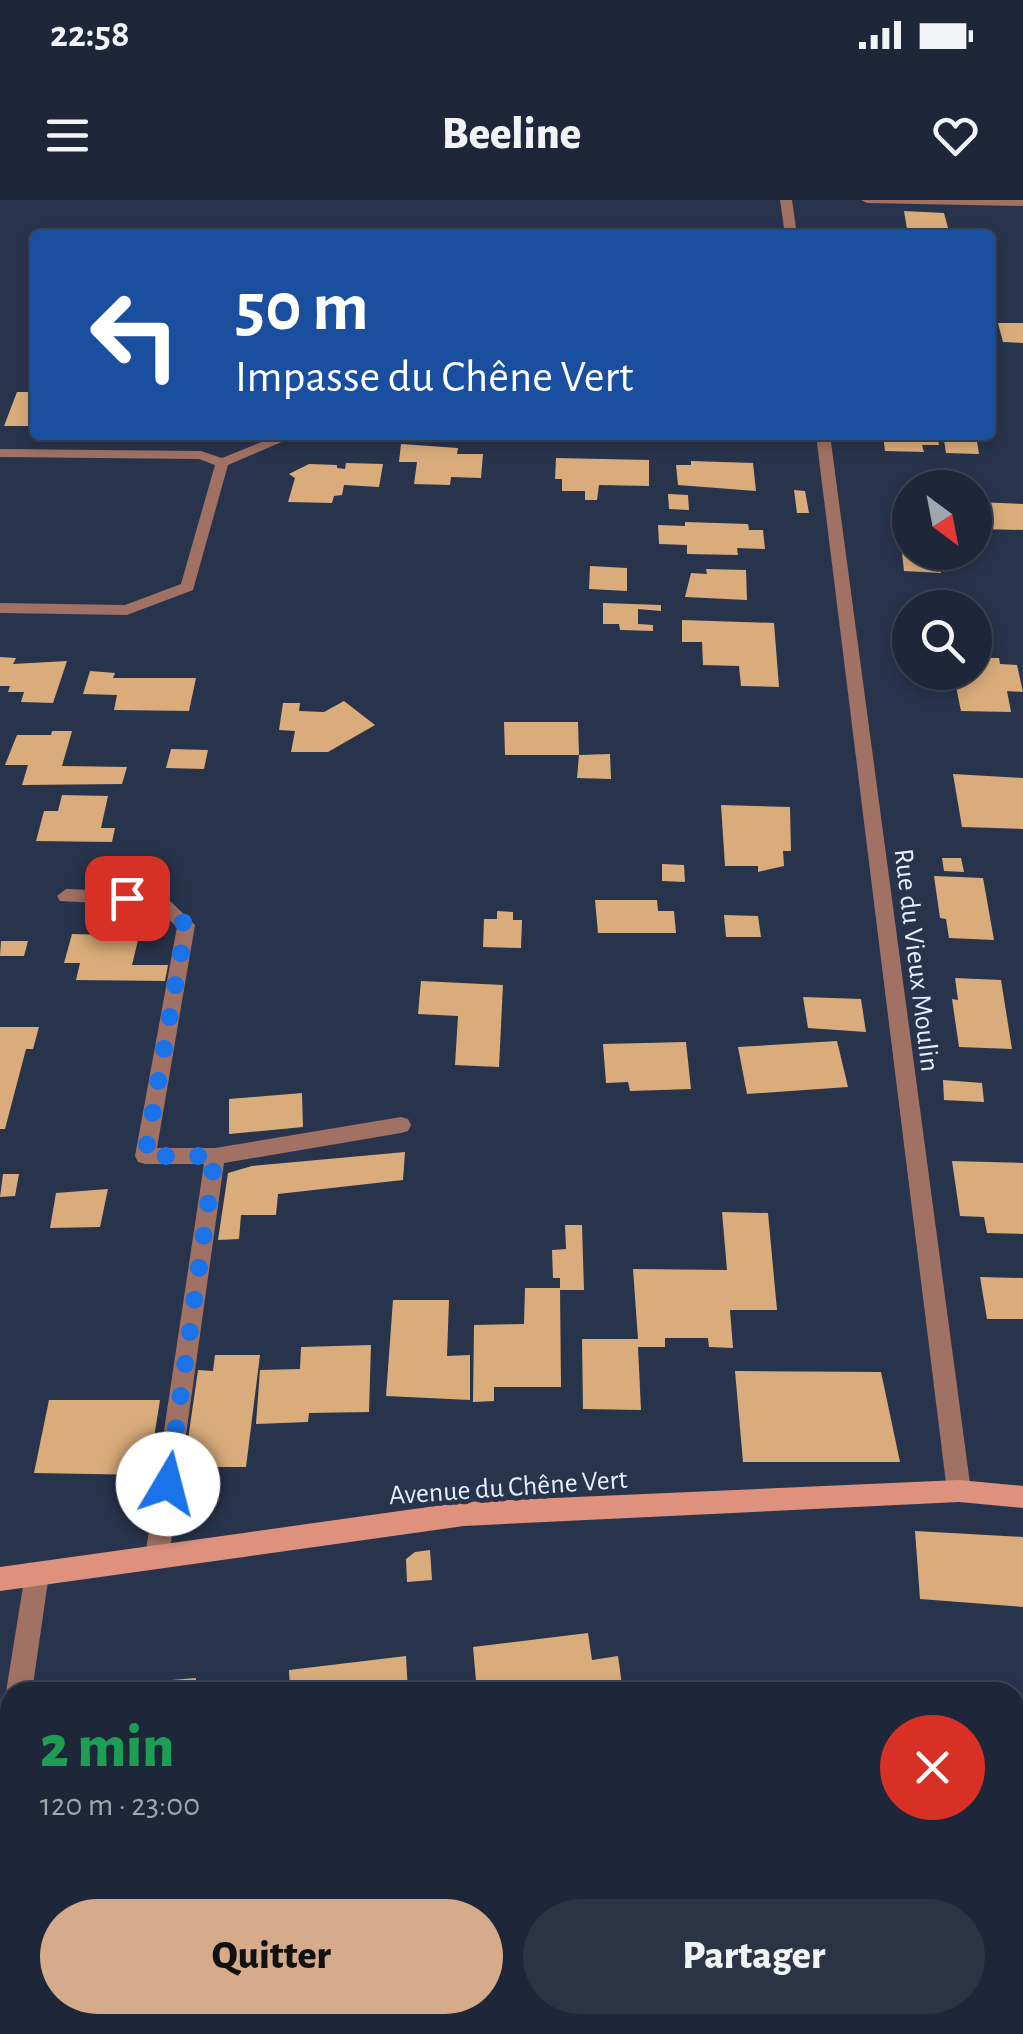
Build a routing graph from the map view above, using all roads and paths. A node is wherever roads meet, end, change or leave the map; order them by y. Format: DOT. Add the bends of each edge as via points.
graph roads {
  1 [pos="786,200"];
  2 [pos="867,200"];
  3 [pos="1023,203"];
  4 [pos="790,230"];
  5 [pos="279,440"];
  6 [pos="824,440"];
  7 [pos="0,454"];
  8 [pos="222,463"];
  9 [pos="0,608"];
  10 [pos="66,896"];
  11 [pos="401,1125"];
  12 [pos="215,1156"];
  13 [pos="959,1492"];
  14 [pos="1023,1497"];
  15 [pos="157,1557"];
  16 [pos="37,1574"];
  17 [pos="0,1579"];
  18 [pos="21,1682"];
  1 -- 4 [label="street"];
  2 -- 3 [label="street"];
  5 -- 8 [label="street"];
  6 -- 13 [label="street, Rue du Vieux Moulin"];
  7 -- 8 [label="street" via="202,455"];
  8 -- 9 [label="street" via="188,587 127,610"];
  10 -- 12 [label="street" via="158,900 186,925 145,1156"];
  11 -- 12 [label="street"];
  12 -- 15 [label="street"];
  13 -- 14 [label="main road, Avenue du Chêne Vert"];
  13 -- 15 [label="main road, Avenue du Chêne Vert" via="464,1514"];
  15 -- 16 [label="main road, Avenue du Chêne Vert"];
  16 -- 17 [label="main road, Avenue du Chêne Vert"];
  16 -- 18 [label="street"];
}
